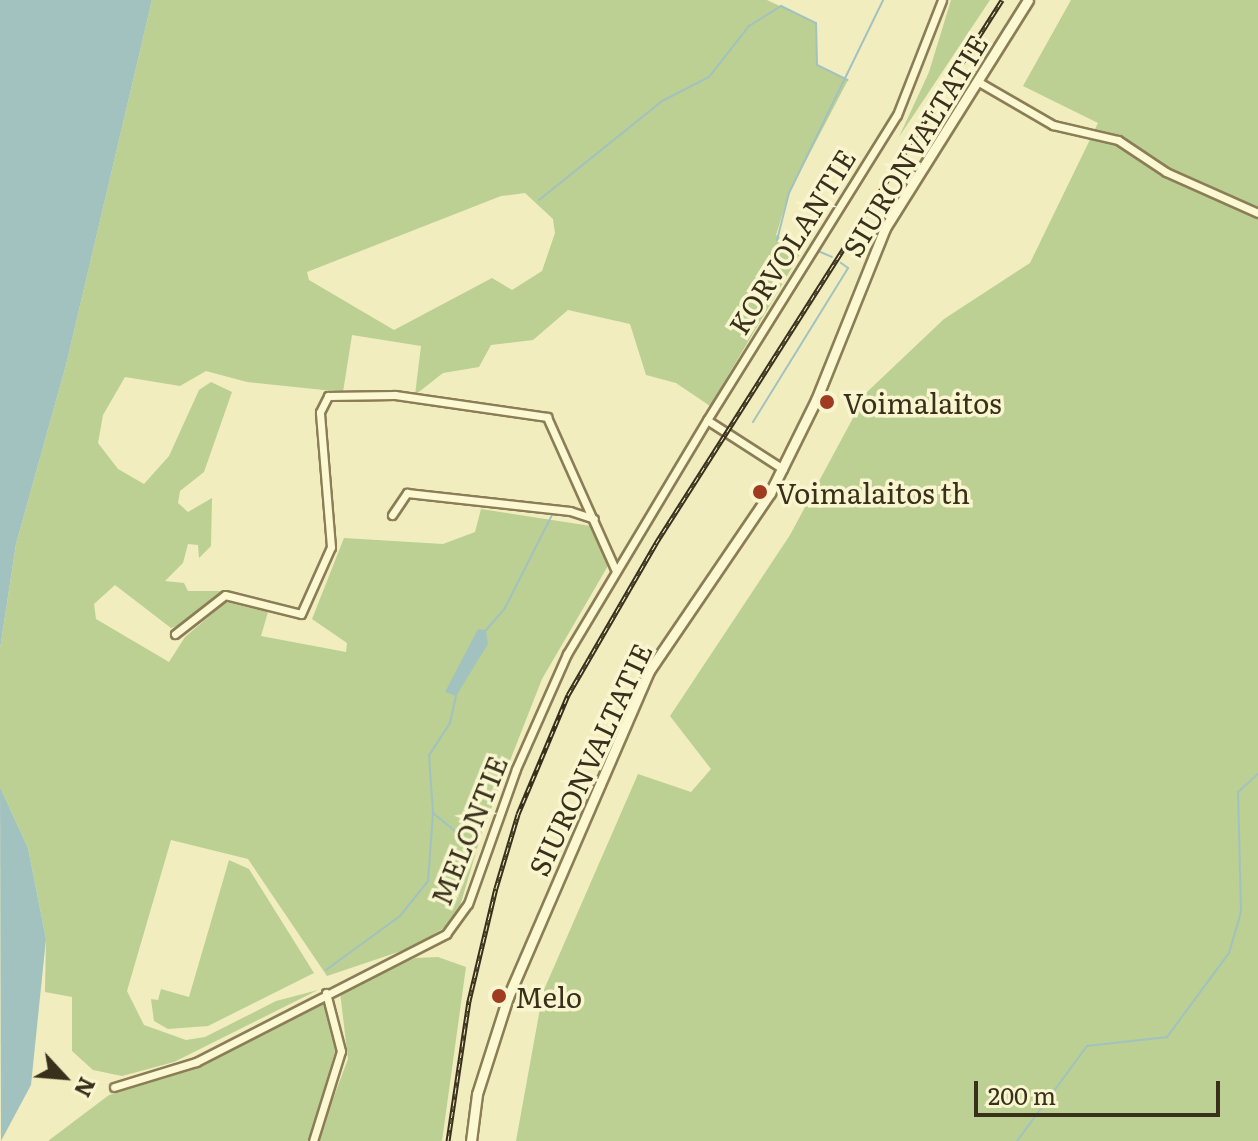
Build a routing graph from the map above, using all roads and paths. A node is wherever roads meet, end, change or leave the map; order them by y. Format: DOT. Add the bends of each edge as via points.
graph roads {
  1 [pos="942,0"];
  2 [pos="1028,0"];
  3 [pos="977,81"];
  4 [pos="1258,213"];
  5 [pos="707,420"];
  6 [pos="783,469"];
  7 [pos="392,515"];
  8 [pos="594,519"];
  9 [pos="615,569"];
  10 [pos="175,634"];
  11 [pos="326,993"];
  12 [pos="114,1087"];
  13 [pos="313,1141"];
  14 [pos="471,1141"];
  1 -- 5 [label="street, KORVOLANTIE" via="897,115"];
  2 -- 3 [label="street, SIURONVALTATIE"];
  3 -- 4 [label="street" via="1053,125 1118,140 1166,172"];
  3 -- 6 [label="street, SIURONVALTATIE" via="885,228"];
  5 -- 6 [label="street"];
  5 -- 9 [label="street, MELONTIE"];
  6 -- 14 [label="street, SIURONVALTATIE" via="649,671 624,723 508,997 477,1094"];
  7 -- 8 [label="street" via="407,493 570,511"];
  8 -- 9 [label="street"];
  8 -- 10 [label="street" via="547,417 395,395 328,396 320,412 331,547 301,614 225,595"];
  9 -- 11 [label="street, MELONTIE" via="537,716 458,921 422,951"];
  11 -- 12 [label="street, MELONTIE" via="196,1062"];
  11 -- 13 [label="street" via="341,1051"];
}
